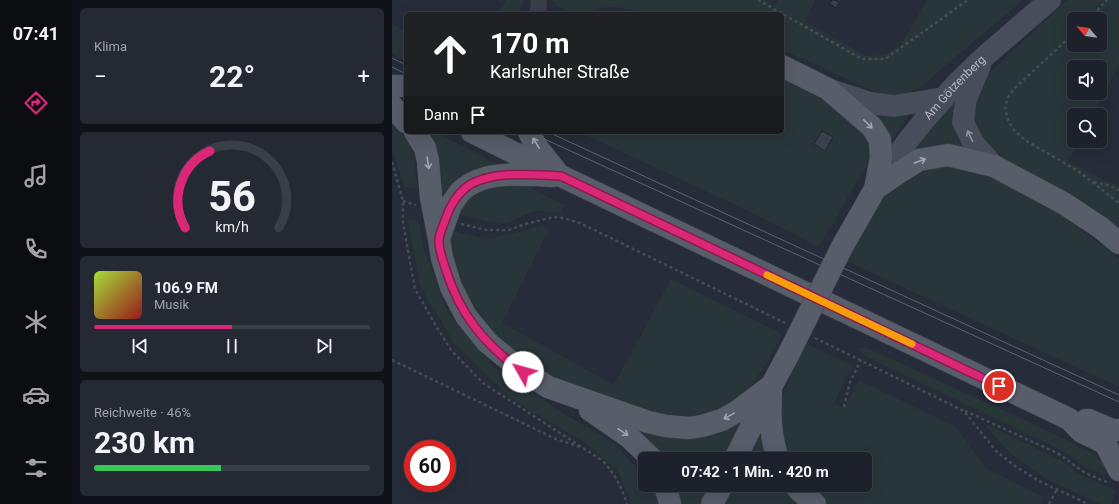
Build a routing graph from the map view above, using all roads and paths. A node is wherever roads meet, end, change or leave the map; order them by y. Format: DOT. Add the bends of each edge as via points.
graph roads {
  1 [pos="539,0"];
  2 [pos="758,0"];
  3 [pos="968,0"];
  4 [pos="1050,0"];
  5 [pos="1107,0"];
  6 [pos="538,12"];
  7 [pos="779,12"];
  8 [pos="1096,12"];
  9 [pos="784,15"];
  10 [pos="1067,40"];
  11 [pos="984,56"];
  12 [pos="784,67"];
  13 [pos="392,86"];
  14 [pos="404,86"];
  15 [pos="828,89"];
  16 [pos="392,92"];
  17 [pos="404,98"];
  18 [pos="944,98"];
  19 [pos="392,106"];
  20 [pos="404,120"];
  21 [pos="416,134"];
  22 [pos="476,134"];
  23 [pos="530,134"];
  24 [pos="392,162"];
  25 [pos="994,166"];
  26 [pos="561,176"];
  27 [pos="1093,182"];
  28 [pos="875,189"];
  29 [pos="1119,190"];
  30 [pos="1119,203"];
  31 [pos="441,208"];
  32 [pos="1119,242"];
  33 [pos="790,326"];
  34 [pos="811,336"];
  35 [pos="392,360"];
  36 [pos="860,360"];
  37 [pos="772,385"];
  38 [pos="567,394"];
  39 [pos="844,407"];
  40 [pos="964,411"];
  41 [pos="1115,437"];
  42 [pos="584,449"];
  43 [pos="645,452"];
  44 [pos="738,452"];
  45 [pos="776,452"];
  46 [pos="1114,476"];
  47 [pos="1057,489"];
  48 [pos="667,492"];
  49 [pos="718,492"];
  50 [pos="800,492"];
  51 [pos="670,504"];
  52 [pos="712,504"];
  53 [pos="814,504"];
  54 [pos="1049,504"];
  55 [pos="1088,504"];
  1 -- 6 [label="street"];
  2 -- 7 [label="path"];
  3 -- 9 [label="path" via="885,59 862,59"];
  4 -- 11 [label="street, Am Götzenberg"];
  5 -- 8 [label="path"];
  10 -- 27 [label="path" via="1008,97 1008,120 1013,129 1025,140"];
  11 -- 18 [label="street, Am Götzenberg"];
  25 -- 11 [label="street, one-way" via="974,144 963,122 966,99"];
  12 -- 15 [label="main road"];
  13 -- 14 [label="main road"];
  15 -- 18 [label="street" via="870,103 894,106"];
  15 -- 28 [label="main road, one-way" via="872,127 880,140 881,157"];
  16 -- 17 [label="main road"];
  18 -- 28 [label="street, Am Götzenberg" via="906,143"];
  19 -- 20 [label="main road"];
  21 -- 31 [label="main road, one-way" via="425,148"];
  22 -- 26 [label="main road"];
  26 -- 23 [label="main road, one-way" via="536,146"];
  24 -- 31 [label="path" via="403,201"];
  28 -- 25 [label="main road, one-way" via="919,160 948,155"];
  25 -- 32 [label="main road" via="1065,204"];
  26 -- 31 [label="main road" via="506,175 487,178 472,184"];
  26 -- 41 [label="main road" via="1069,420 1089,420"];
  27 -- 29 [label="path"];
  27 -- 30 [label="path"];
  28 -- 37 [label="main road, bridge" via="842,247"];
  31 -- 33 [label="path" via="486,230 509,230 554,217 580,223"];
  31 -- 38 [label="main road, bridge" via="439,239 442,258 451,287 466,316 487,342 517,367 548,387"];
  34 -- 36 [label="path"];
  35 -- 42 [label="path" via="556,439"];
  36 -- 39 [label="path" via="850,382"];
  36 -- 40 [label="path"];
  37 -- 38 [label="main road, one-way" via="722,420 689,428 648,422"];
  37 -- 44 [label="main road"];
  37 -- 45 [label="main road" via="770,425"];
  38 -- 43 [label="main road, one-way" via="629,437"];
  40 -- 46 [label="path" via="1058,453 1089,475"];
  40 -- 47 [label="path" via="996,451 1039,481"];
  41 -- 46 [label="main road"];
  47 -- 54 [label="path"];
  47 -- 55 [label="path"];
  48 -- 51 [label="main road"];
  49 -- 52 [label="main road"];
  50 -- 53 [label="main road"];
}
